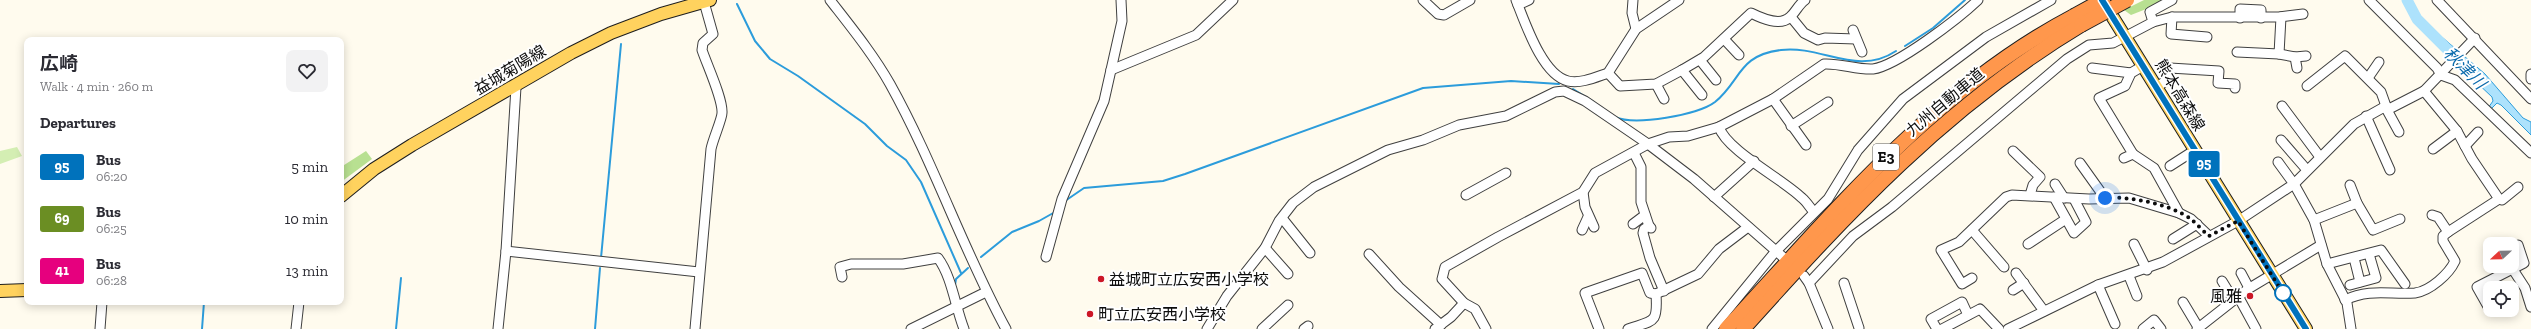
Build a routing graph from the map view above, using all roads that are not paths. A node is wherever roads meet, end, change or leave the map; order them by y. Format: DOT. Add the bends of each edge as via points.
graph roads {
  1 [pos="830,0"];
  2 [pos="1122,0"];
  3 [pos="1233,0"];
  4 [pos="1423,0"];
  5 [pos="1470,0"];
  6 [pos="1529,0"];
  7 [pos="1633,0"];
  8 [pos="1679,0"];
  9 [pos="1978,0"];
  10 [pos="2051,0"];
  11 [pos="2103,0"];
  12 [pos="2127,0"];
  13 [pos="2172,0"];
  14 [pos="2369,0"];
  15 [pos="2437,0"];
  16 [pos="707,1"];
  17 [pos="1517,2"];
  18 [pos="1799,2"];
  19 [pos="2303,14"];
  20 [pos="1791,17"];
  21 [pos="2172,17"];
  22 [pos="2281,17"];
  23 [pos="2078,21"];
  24 [pos="2153,22"];
  25 [pos="1636,29"];
  26 [pos="1853,30"];
  27 [pos="2207,36"];
  28 [pos="2126,37"];
  29 [pos="1724,39"];
  30 [pos="1856,39"];
  31 [pos="2474,40"];
  32 [pos="1862,52"];
  33 [pos="2237,52"];
  34 [pos="2279,54"];
  35 [pos="1739,55"];
  36 [pos="2306,56"];
  37 [pos="2295,57"];
  38 [pos="1700,60"];
  39 [pos="2380,62"];
  40 [pos="2143,66"];
  41 [pos="2092,68"];
  42 [pos="2297,68"];
  43 [pos="1111,70"];
  44 [pos="1682,70"];
  45 [pos="1608,73"];
  46 [pos="2131,73"];
  47 [pos="2531,74"];
  48 [pos="2441,75"];
  49 [pos="2368,78"];
  50 [pos="2531,79"];
  51 [pos="1716,80"];
  52 [pos="1567,81"];
  53 [pos="1656,84"];
  54 [pos="2307,86"];
  55 [pos="516,87"];
  56 [pos="2157,87"];
  57 [pos="2235,88"];
  58 [pos="1564,91"];
  59 [pos="2424,91"];
  60 [pos="1702,94"];
  61 [pos="1664,99"];
  62 [pos="1773,99"];
  63 [pos="2531,99"];
  64 [pos="1828,102"];
  65 [pos="2282,106"];
  66 [pos="2386,108"];
  67 [pos="2366,116"];
  68 [pos="1792,126"];
  69 [pos="1719,127"];
  70 [pos="2457,131"];
  71 [pos="2399,132"];
  72 [pos="2478,132"];
  73 [pos="2281,140"];
  74 [pos="1648,144"];
  75 [pos="1806,145"];
  76 [pos="2465,146"];
  77 [pos="2433,149"];
  78 [pos="2195,150"];
  79 [pos="2013,151"];
  80 [pos="1634,153"];
  81 [pos="2531,153"];
  82 [pos="2133,154"];
  83 [pos="2320,157"];
  84 [pos="2124,158"];
  85 [pos="1754,161"];
  86 [pos="2278,162"];
  87 [pos="2080,163"];
  88 [pos="2170,166"];
  89 [pos="2307,170"];
  90 [pos="2390,170"];
  91 [pos="1506,173"];
  92 [pos="2055,184"];
  93 [pos="2294,184"];
  94 [pos="2350,185"];
  95 [pos="2518,187"];
  96 [pos="1583,192"];
  97 [pos="344,194"];
  98 [pos="1466,195"];
  99 [pos="2030,195"];
  100 [pos="2054,197"];
  101 [pos="1714,198"];
  102 [pos="2064,198"];
  103 [pos="2105,198"];
  104 [pos="2074,199"];
  105 [pos="2499,199"];
  106 [pos="2357,203"];
  107 [pos="1814,212"];
  108 [pos="2180,213"];
  109 [pos="1645,215"];
  110 [pos="2432,215"];
  111 [pos="1588,217"];
  112 [pos="1282,218"];
  113 [pos="2066,219"];
  114 [pos="2400,219"];
  115 [pos="2314,220"];
  116 [pos="2238,221"];
  117 [pos="1633,224"];
  118 [pos="2197,224"];
  119 [pos="1594,227"];
  120 [pos="1748,227"];
  121 [pos="1582,230"];
  122 [pos="1972,230"];
  123 [pos="2448,232"];
  124 [pos="2172,239"];
  125 [pos="2208,240"];
  126 [pos="2028,244"];
  127 [pos="2134,244"];
  128 [pos="2321,245"];
  129 [pos="2519,247"];
  130 [pos="1265,248"];
  131 [pos="506,251"];
  132 [pos="1776,252"];
  133 [pos="1310,253"];
  134 [pos="1369,254"];
  135 [pos="2369,254"];
  136 [pos="1046,257"];
  137 [pos="1784,258"];
  138 [pos="2354,258"];
  139 [pos="2327,264"];
  140 [pos="2519,265"];
  141 [pos="2004,267"];
  142 [pos="2146,270"];
  143 [pos="700,272"];
  144 [pos="2016,273"];
  145 [pos="2241,273"];
  146 [pos="2508,273"];
  147 [pos="2515,273"];
  148 [pos="1288,274"];
  149 [pos="2271,275"];
  150 [pos="2129,276"];
  151 [pos="842,277"];
  152 [pos="1972,278"];
  153 [pos="2222,281"];
  154 [pos="2490,281"];
  155 [pos="2024,282"];
  156 [pos="2360,282"];
  157 [pos="1844,283"];
  158 [pos="2405,284"];
  159 [pos="2483,284"];
  160 [pos="2098,285"];
  161 [pos="2350,285"];
  162 [pos="2249,288"];
  163 [pos="24,290"];
  164 [pos="2013,290"];
  165 [pos="0,291"];
  166 [pos="986,292"];
  167 [pos="1660,293"];
  168 [pos="2137,296"];
  169 [pos="2235,298"];
  170 [pos="2483,298"];
  171 [pos="2345,300"];
  172 [pos="2183,302"];
  173 [pos="1464,303"];
  174 [pos="1288,304"];
  175 [pos="102,305"];
  176 [pos="299,305"];
  177 [pos="955,306"];
  178 [pos="2531,307"];
  179 [pos="2044,310"];
  180 [pos="1968,315"];
  181 [pos="2115,324"];
  182 [pos="1438,327"];
  183 [pos="1859,328"];
  184 [pos="2198,328"];
  185 [pos="100,329"];
  186 [pos="296,329"];
  187 [pos="498,329"];
  188 [pos="695,329"];
  189 [pos="911,329"];
  190 [pos="964,329"];
  191 [pos="1006,329"];
  192 [pos="1207,329"];
  193 [pos="1262,329"];
  194 [pos="1486,329"];
  195 [pos="1599,329"];
  196 [pos="1628,329"];
  197 [pos="1712,329"];
  198 [pos="1726,329"];
  199 [pos="1743,329"];
  200 [pos="1828,329"];
  201 [pos="1937,329"];
  202 [pos="1942,329"];
  203 [pos="1999,329"];
  204 [pos="2008,329"];
  205 [pos="2143,329"];
  206 [pos="2161,329"];
  207 [pos="2256,329"];
  208 [pos="2306,329"];
  209 [pos="2351,329"];
  1 -- 166 [label="street" via="889,83 922,146"];
  2 -- 43 [label="street" via="1122,21"];
  3 -- 43 [label="street" via="1196,35"];
  4 -- 5 [label="street" via="1438,14 1444,16"];
  6 -- 17 [label="street"];
  7 -- 25 [label="street" via="1632,13"];
  8 -- 25 [label="street"];
  9 -- 62 [label="street" via="1932,35 1883,67 1871,69 1824,64"];
  10 -- 107 [label="street" via="1986,37 1904,99 1858,150 1828,199"];
  11 -- 23 [label="highway, 九州自動車道 / E3, bridge"];
  11 -- 28 [label="main road, 熊本高森線"];
  12 -- 23 [label="highway, 九州自動車道 / E3, bridge"];
  13 -- 24 [label="street" via="2150,12"];
  14 -- 48 [label="street"];
  15 -- 31 [label="street"];
  16 -- 55 [label="main road, 益城菊陽線" via="661,14 611,33 571,53"];
  16 -- 143 [label="street" via="713,34 703,43 702,50 722,105 722,114 711,149"];
  17 -- 52 [label="street" via="1540,55"];
  18 -- 20 [label="street"];
  19 -- 22 [label="street"];
  20 -- 29 [label="street" via="1779,21 1764,19 1751,13"];
  20 -- 30 [label="street" via="1804,33 1818,40"];
  21 -- 22 [label="street"];
  21 -- 24 [label="street"];
  21 -- 27 [label="street" via="2170,34"];
  22 -- 34 [label="street"];
  23 -- 198 [label="highway, 九州自動車道 / E3" via="2039,34 1996,64 1914,130"];
  23 -- 199 [label="highway, 九州自動車道 / E3" via="2004,75 1925,141 1835,227"];
  24 -- 28 [label="street"];
  25 -- 45 [label="street"];
  26 -- 30 [label="street"];
  28 -- 40 [label="main road, 熊本高森線"];
  28 -- 200 [label="street" via="2109,44 2089,45 2067,59 1892,207 1853,236 1806,279"];
  29 -- 35 [label="street"];
  29 -- 38 [label="street"];
  30 -- 32 [label="street"];
  31 -- 48 [label="street"];
  31 -- 63 [label="street"];
  33 -- 34 [label="street"];
  34 -- 37 [label="street"];
  36 -- 37 [label="street"];
  37 -- 42 [label="street"];
  38 -- 44 [label="street"];
  38 -- 51 [label="street"];
  39 -- 49 [label="street"];
  40 -- 46 [label="street"];
  40 -- 56 [label="main road, 熊本高森線"];
  41 -- 46 [label="street"];
  43 -- 136 [label="street" via="1104,101 1062,199"];
  44 -- 53 [label="street"];
  44 -- 60 [label="street"];
  45 -- 52 [label="street" via="1578,82"];
  45 -- 53 [label="street" via="1620,86"];
  46 -- 82 [label="street" via="2125,86 2099,98"];
  47 -- 50 [label="street"];
  48 -- 59 [label="street"];
  48 -- 81 [label="street" via="2455,80"];
  49 -- 54 [label="street" via="2345,56"];
  49 -- 66 [label="street" via="2380,92"];
  52 -- 58 [label="street"];
  53 -- 61 [label="street"];
  55 -- 97 [label="main road, 益城菊陽線" via="412,145"];
  55 -- 131 [label="street"];
  56 -- 57 [label="street" via="2167,80 2170,68 2219,71 2218,83 2235,84"];
  56 -- 78 [label="main road, 熊本高森線"];
  58 -- 74 [label="street" via="1585,101"];
  58 -- 112 [label="street" via="1555,92 1506,116 1459,125 1423,140 1388,150 1314,187 1293,203"];
  59 -- 66 [label="street"];
  59 -- 70 [label="street"];
  62 -- 68 [label="street"];
  62 -- 69 [label="street"];
  64 -- 68 [label="street"];
  65 -- 83 [label="street"];
  66 -- 67 [label="street"];
  66 -- 71 [label="street"];
  67 -- 83 [label="street"];
  67 -- 90 [label="street"];
  68 -- 75 [label="street"];
  69 -- 74 [label="street" via="1688,136 1668,137"];
  69 -- 85 [label="street" via="1721,133 1732,144"];
  70 -- 76 [label="street"];
  70 -- 77 [label="street"];
  72 -- 76 [label="street"];
  73 -- 89 [label="street"];
  74 -- 80 [label="street"];
  74 -- 101 [label="street"];
  76 -- 105 [label="street"];
  78 -- 88 [label="street"];
  78 -- 116 [label="main road, 熊本高森線"];
  79 -- 99 [label="street" via="2040,177 2033,185"];
  80 -- 96 [label="street" via="1595,173"];
  80 -- 109 [label="street" via="1642,175 1640,190"];
  82 -- 84 [label="street"];
  82 -- 108 [label="street" via="2154,168"];
  83 -- 89 [label="street"];
  85 -- 101 [label="street"];
  85 -- 107 [label="street" via="1802,198"];
  86 -- 93 [label="street"];
  87 -- 103 [label="street"];
  89 -- 93 [label="street"];
  91 -- 98 [label="street"];
  92 -- 102 [label="street"];
  93 -- 115 [label="street"];
  93 -- 116 [label="street"];
  94 -- 106 [label="street"];
  95 -- 105 [label="street" via="2502,200"];
  96 -- 111 [label="street"];
  96 -- 173 [label="street" via="1445,267 1442,279"];
  99 -- 100 [label="street"];
  99 -- 122 [label="street" via="2006,197"];
  100 -- 102 [label="street"];
  100 -- 113 [label="street"];
  101 -- 120 [label="street"];
  102 -- 104 [label="street"];
  103 -- 104 [label="street"];
  103 -- 108 [label="street" via="2129,198"];
  104 -- 113 [label="street" via="2086,222 2074,233"];
  105 -- 123 [label="street"];
  106 -- 114 [label="street" via="2373,230"];
  106 -- 115 [label="street"];
  107 -- 132 [label="street"];
  108 -- 118 [label="street"];
  109 -- 117 [label="street"];
  109 -- 167 [label="street" via="1650,227 1643,232"];
  110 -- 123 [label="street" via="2439,218"];
  111 -- 119 [label="street"];
  111 -- 121 [label="street"];
  112 -- 130 [label="street"];
  112 -- 133 [label="street"];
  113 -- 126 [label="street"];
  115 -- 128 [label="street"];
  116 -- 125 [label="street"];
  116 -- 149 [label="main road, 熊本高森線"];
  118 -- 124 [label="street"];
  118 -- 125 [label="street"];
  120 -- 132 [label="street"];
  120 -- 167 [label="street" via="1719,250 1698,274"];
  122 -- 141 [label="street"];
  122 -- 152 [label="street" via="1959,242 1940,250 1962,284"];
  123 -- 171 [label="street" via="2442,236 2443,241 2455,261 2430,287 2415,293 2383,291"];
  125 -- 142 [label="street"];
  127 -- 142 [label="street"];
  128 -- 139 [label="street"];
  128 -- 149 [label="street"];
  129 -- 140 [label="street" via="2525,262"];
  130 -- 148 [label="street"];
  130 -- 192 [label="street" via="1227,296"];
  131 -- 143 [label="street"];
  131 -- 187 [label="street"];
  132 -- 137 [label="street"];
  132 -- 197 [label="street"];
  134 -- 182 [label="street"];
  135 -- 138 [label="street"];
  135 -- 156 [label="street" via="2376,278"];
  135 -- 158 [label="street" via="2381,250"];
  138 -- 139 [label="street"];
  138 -- 156 [label="street"];
  139 -- 171 [label="street"];
  142 -- 150 [label="street"];
  143 -- 188 [label="street"];
  144 -- 155 [label="street"];
  145 -- 162 [label="street"];
  146 -- 154 [label="street"];
  147 -- 178 [label="street" via="2525,288"];
  149 -- 162 [label="street"];
  149 -- 208 [label="main road, 熊本高森線"];
  150 -- 160 [label="street"];
  150 -- 168 [label="street"];
  151 -- 177 [label="street" via="840,267 851,264 903,264 938,258 950,284"];
  153 -- 169 [label="street"];
  155 -- 164 [label="street"];
  155 -- 179 [label="street"];
  156 -- 161 [label="street"];
  157 -- 183 [label="street"];
  159 -- 170 [label="street" via="2477,287"];
  160 -- 179 [label="street"];
  160 -- 181 [label="street"];
  162 -- 169 [label="street"];
  163 -- 165 [label="main road"];
  166 -- 177 [label="street"];
  166 -- 191 [label="street"];
  167 -- 195 [label="street" via="1650,293 1642,273 1585,293"];
  167 -- 196 [label="street" via="1656,317"];
  169 -- 184 [label="street"];
  169 -- 207 [label="street"];
  171 -- 209 [label="street"];
  172 -- 184 [label="street"];
  173 -- 182 [label="street"];
  173 -- 194 [label="street" via="1475,308"];
  174 -- 193 [label="street"];
  175 -- 185 [label="street"];
  176 -- 186 [label="street"];
  177 -- 189 [label="street"];
  177 -- 190 [label="street"];
  179 -- 204 [label="street"];
  180 -- 201 [label="street" via="1962,302 1931,319"];
  180 -- 202 [label="street"];
  180 -- 203 [label="street" via="1980,309"];
  205 -- 206 [label="street" via="2154,320"];
}
